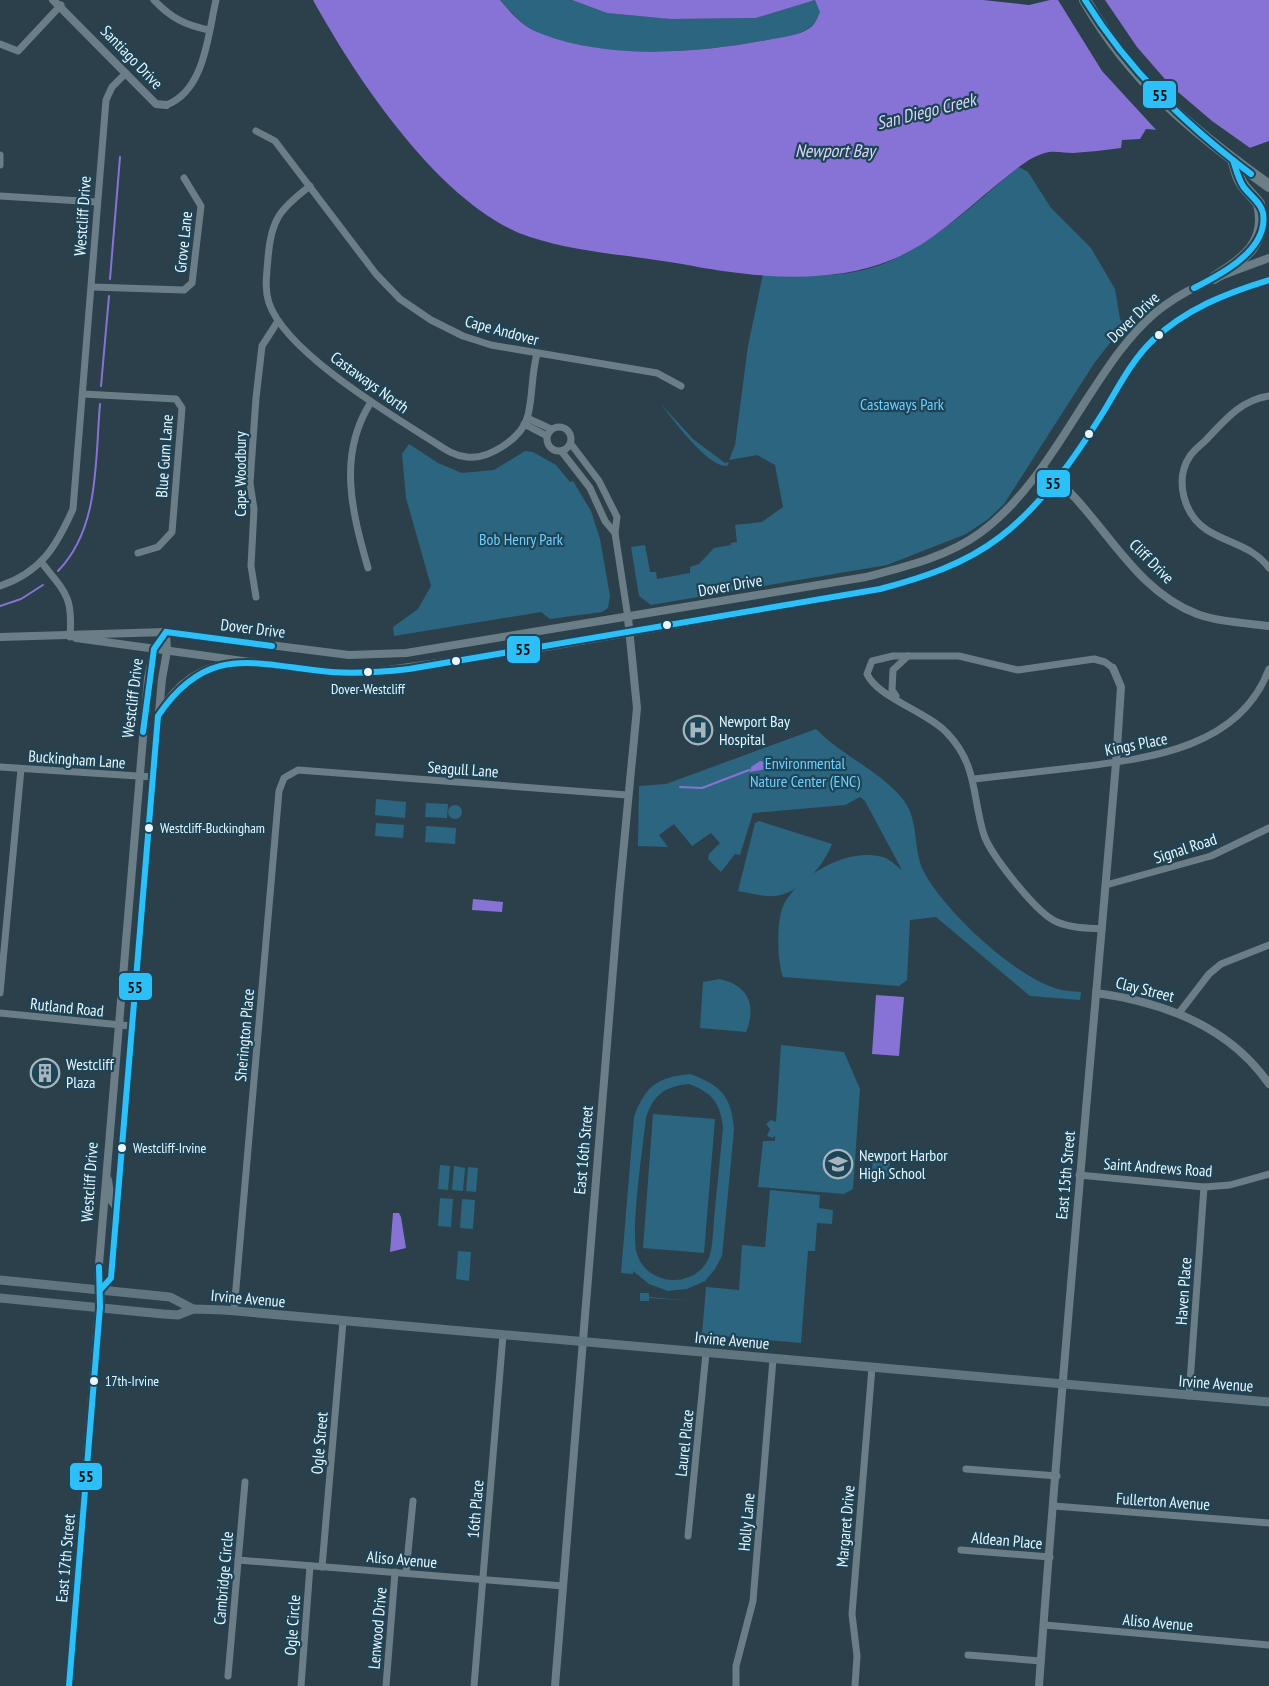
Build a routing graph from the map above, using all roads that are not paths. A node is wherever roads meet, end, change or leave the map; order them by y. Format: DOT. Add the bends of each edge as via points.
graph roads {
  1 [pos="154,0"];
  2 [pos="216,0"];
  3 [pos="1085,0"];
  4 [pos="57,3"];
  5 [pos="209,30"];
  6 [pos="0,44"];
  7 [pos="126,73"];
  8 [pos="166,105"];
  9 [pos="256,130"];
  10 [pos="0,155"];
  11 [pos="1233,160"];
  12 [pos="0,165"];
  13 [pos="184,178"];
  14 [pos="310,186"];
  15 [pos="1269,186"];
  16 [pos="0,196"];
  17 [pos="97,202"];
  18 [pos="1269,258"];
  19 [pos="1214,278"];
  20 [pos="1269,280"];
  21 [pos="92,287"];
  22 [pos="278,321"];
  23 [pos="537,354"];
  24 [pos="681,386"];
  25 [pos="83,394"];
  26 [pos="1269,396"];
  27 [pos="371,402"];
  28 [pos="525,421"];
  29 [pos="549,433"];
  30 [pos="571,444"];
  31 [pos="562,452"];
  32 [pos="1042,468"];
  33 [pos="1057,479"];
  34 [pos="599,481"];
  35 [pos="589,487"];
  36 [pos="615,533"];
  37 [pos="138,553"];
  38 [pos="42,562"];
  39 [pos="368,568"];
  40 [pos="1269,568"];
  41 [pos="0,586"];
  42 [pos="256,597"];
  43 [pos="628,618"];
  44 [pos="1269,626"];
  45 [pos="166,632"];
  46 [pos="630,632"];
  47 [pos="0,637"];
  48 [pos="70,637"];
  49 [pos="154,649"];
  50 [pos="167,651"];
  51 [pos="406,653"];
  52 [pos="909,656"];
  53 [pos="260,662"];
  54 [pos="1113,668"];
  55 [pos="409,669"];
  56 [pos="1269,669"];
  57 [pos="899,700"];
  58 [pos="158,716"];
  59 [pos="1116,763"];
  60 [pos="0,767"];
  61 [pos="21,769"];
  62 [pos="298,770"];
  63 [pos="139,777"];
  64 [pos="153,777"];
  65 [pos="974,779"];
  66 [pos="627,795"];
  67 [pos="1269,828"];
  68 [pos="1106,885"];
  69 [pos="1102,929"];
  70 [pos="1269,945"];
  71 [pos="0,993"];
  72 [pos="1096,993"];
  73 [pos="0,1013"];
  74 [pos="1179,1013"];
  75 [pos="117,1026"];
  76 [pos="131,1026"];
  77 [pos="1267,1078"];
  78 [pos="109,1117"];
  79 [pos="123,1119"];
  80 [pos="105,1168"];
  81 [pos="1269,1174"];
  82 [pos="1080,1175"];
  83 [pos="1204,1187"];
  84 [pos="116,1208"];
  85 [pos="0,1280"];
  86 [pos="101,1289"];
  87 [pos="0,1298"];
  88 [pos="100,1307"];
  89 [pos="193,1309"];
  90 [pos="234,1311"];
  91 [pos="343,1322"];
  92 [pos="503,1335"];
  93 [pos="583,1341"];
  94 [pos="706,1353"];
  95 [pos="773,1359"];
  96 [pos="872,1367"];
  97 [pos="1062,1383"];
  98 [pos="1189,1396"];
  99 [pos="1269,1402"];
  100 [pos="966,1469"];
  101 [pos="1057,1476"];
  102 [pos="245,1482"];
  103 [pos="413,1501"];
  104 [pos="1054,1506"];
  105 [pos="1269,1523"];
  106 [pos="688,1536"];
  107 [pos="961,1550"];
  108 [pos="1050,1557"];
  109 [pos="238,1560"];
  110 [pos="310,1566"];
  111 [pos="322,1567"];
  112 [pos="395,1572"];
  113 [pos="406,1573"];
  114 [pos="483,1580"];
  115 [pos="563,1586"];
  116 [pos="1045,1625"];
  117 [pos="1269,1645"];
  118 [pos="968,1655"];
  119 [pos="1041,1661"];
  120 [pos="228,1676"];
  121 [pos="69,1686"];
  122 [pos="301,1686"];
  123 [pos="386,1686"];
  124 [pos="474,1686"];
  125 [pos="555,1686"];
  126 [pos="736,1686"];
  127 [pos="855,1686"];
  128 [pos="1039,1686"];
  1 -- 5 [label="street" via="187,26"];
  2 -- 5 [label="street"];
  3 -- 11 [label="highway" via="1109,40 1146,85 1190,127"];
  4 -- 6 [label="street" via="18,51"];
  4 -- 7 [label="street, Santiago Drive"];
  5 -- 8 [label="street" via="195,79 182,95"];
  7 -- 8 [label="street, Santiago Drive" via="156,104"];
  7 -- 17 [label="street, Westcliff Drive" via="106,100"];
  9 -- 14 [label="street, Cape Andover" via="275,141"];
  10 -- 12 [label="street"];
  11 -- 15 [label="highway"];
  11 -- 19 [label="highway" via="1241,184 1265,215 1266,237 1260,248"];
  13 -- 21 [label="street, Grove Lane" via="201,206 192,283 184,290"];
  14 -- 22 [label="street, Castaways North" via="279,211 269,241 266,289"];
  14 -- 23 [label="street, Cape Andover" via="376,274 414,309 463,336"];
  16 -- 17 [label="street"];
  17 -- 21 [label="street, Westcliff Drive"];
  18 -- 19 [label="street, Dover Drive"];
  19 -- 32 [label="street, Dover Drive" via="1179,295 1134,334 1113,358"];
  20 -- 33 [label="street, Dover Drive" via="1203,303 1154,339 1132,365"];
  21 -- 25 [label="street, Westcliff Drive"];
  22 -- 27 [label="street, Castaways North" via="333,375"];
  22 -- 42 [label="street, Cape Woodbury" via="262,346 256,398 250,483 254,509 251,566"];
  23 -- 24 [label="street, Cape Andover" via="657,373"];
  23 -- 28 [label="street"];
  25 -- 37 [label="street, Blue Gum Lane" via="176,399 182,408 172,531 158,547"];
  25 -- 38 [label="street, Westcliff Drive" via="73,508 61,536"];
  26 -- 40 [label="street" via="1243,404 1190,457 1182,487 1195,519 1260,556"];
  27 -- 28 [label="street, Castaways North" via="437,444 468,458 489,454 506,443"];
  27 -- 39 [label="street" via="354,438 351,473 352,512"];
  28 -- 29 [label="street"];
  29 -- 30 [label="street" via="559,427 567,429"];
  29 -- 31 [label="street" via="550,448"];
  30 -- 31 [label="street"];
  30 -- 34 [label="street"];
  31 -- 35 [label="street"];
  32 -- 33 [label="street, Cliff Drive"];
  32 -- 43 [label="street, Dover Drive" via="1009,509 979,534 948,551 866,576"];
  33 -- 44 [label="street, Cliff Drive" via="1156,590 1177,604 1216,620"];
  33 -- 46 [label="street, Dover Drive" via="1015,525 993,542 918,579"];
  34 -- 35 [label="street"];
  34 -- 36 [label="street" via="617,517"];
  35 -- 36 [label="street"];
  36 -- 43 [label="street"];
  38 -- 41 [label="street" via="17,580"];
  38 -- 48 [label="street" via="66,594 72,610"];
  43 -- 46 [label="street, East 16th Street"];
  43 -- 51 [label="street, Dover Drive"];
  45 -- 48 [label="street, Dover Drive"];
  45 -- 49 [label="street, Westcliff Drive"];
  45 -- 50 [label="street, Westcliff Drive"];
  45 -- 51 [label="street, Dover Drive" via="349,655"];
  46 -- 55 [label="street, Dover Drive"];
  46 -- 66 [label="street, East 16th Street" via="637,708"];
  47 -- 48 [label="street, Dover Drive"];
  48 -- 49 [label="street, Dover Drive"];
  49 -- 50 [label="street, Dover Drive"];
  49 -- 63 [label="street, Westcliff Drive"];
  50 -- 53 [label="street, Dover Drive"];
  50 -- 58 [label="street, Westcliff Drive"];
  51 -- 55 [label="street"];
  52 -- 54 [label="street" via="959,656 1018,670 1094,659"];
  52 -- 57 [label="street" via="898,662 891,679"];
  52 -- 57 [label="street" via="881,657 868,667 870,680"];
  53 -- 55 [label="street, Dover Drive" via="323,672"];
  53 -- 58 [label="street" via="227,663 200,672 176,688"];
  54 -- 59 [label="street, East 15th Street" via="1121,687"];
  56 -- 59 [label="street, Kings Place" via="1244,709 1219,730 1191,746 1152,758"];
  57 -- 65 [label="street" via="947,732 965,757"];
  58 -- 64 [label="street, Westcliff Drive"];
  59 -- 65 [label="street, Kings Place"];
  59 -- 68 [label="street, East 15th Street"];
  60 -- 61 [label="street, Buckingham Lane"];
  61 -- 63 [label="street, Buckingham Lane"];
  61 -- 71 [label="street"];
  62 -- 66 [label="street, Seagull Lane"];
  62 -- 90 [label="street, Sherington Place" via="284,778 279,791"];
  63 -- 64 [label="street, Buckingham Lane"];
  63 -- 75 [label="street, Westcliff Drive"];
  64 -- 76 [label="street, Westcliff Drive"];
  65 -- 69 [label="street" via="984,836 1031,901 1056,922"];
  66 -- 93 [label="street, East 16th Street"];
  67 -- 68 [label="street, Signal Road" via="1211,856"];
  68 -- 69 [label="street, East 15th Street"];
  69 -- 72 [label="street, East 15th Street"];
  70 -- 74 [label="street" via="1221,964"];
  72 -- 74 [label="street, Clay Street" via="1156,1004"];
  72 -- 82 [label="street, East 15th Street"];
  73 -- 75 [label="street, Rutland Road"];
  74 -- 77 [label="street, Clay Street" via="1220,1037"];
  75 -- 76 [label="street, Rutland Road"];
  75 -- 78 [label="street, Westcliff Drive"];
  76 -- 79 [label="street, Westcliff Drive"];
  78 -- 79 [label="street"];
  78 -- 80 [label="street, Westcliff Drive"];
  79 -- 84 [label="street, Westcliff Drive"];
  80 -- 84 [label="street"];
  80 -- 86 [label="street, Westcliff Drive" via="98,1276"];
  81 -- 83 [label="street, Saint Andrews Road" via="1230,1185"];
  82 -- 83 [label="street, Saint Andrews Road"];
  82 -- 97 [label="street, East 15th Street"];
  83 -- 98 [label="street, Haven Place"];
  84 -- 86 [label="street, Westcliff Drive" via="111,1278"];
  85 -- 86 [label="main road, Irvine Avenue"];
  86 -- 88 [label="main road, East 17th Street"];
  86 -- 89 [label="main road, Irvine Avenue" via="170,1297"];
  87 -- 88 [label="main road, Irvine Avenue"];
  88 -- 89 [label="main road, Irvine Avenue" via="178,1315"];
  88 -- 121 [label="main road, East 17th Street"];
  89 -- 90 [label="main road, Irvine Avenue"];
  90 -- 91 [label="main road, Irvine Avenue"];
  91 -- 92 [label="main road, Irvine Avenue"];
  91 -- 111 [label="street, Ogle Street"];
  92 -- 93 [label="main road, Irvine Avenue"];
  92 -- 114 [label="street, 16th Place"];
  93 -- 94 [label="main road, Irvine Avenue"];
  93 -- 115 [label="street, East 16th Street"];
  94 -- 95 [label="main road, Irvine Avenue"];
  94 -- 106 [label="street, Laurel Place"];
  95 -- 96 [label="main road, Irvine Avenue"];
  95 -- 126 [label="street, Holly Lane" via="753,1601 736,1666"];
  96 -- 97 [label="main road, Irvine Avenue"];
  96 -- 127 [label="street, Margaret Drive" via="852,1614 858,1656"];
  97 -- 98 [label="main road, Irvine Avenue"];
  97 -- 101 [label="street, East 15th Street"];
  98 -- 99 [label="main road, Irvine Avenue"];
  100 -- 101 [label="street"];
  101 -- 104 [label="street, East 15th Street"];
  102 -- 109 [label="street, Cambridge Circle"];
  103 -- 113 [label="street"];
  104 -- 105 [label="street, Fullerton Avenue"];
  104 -- 108 [label="street, East 15th Street"];
  107 -- 108 [label="street, Aldean Place"];
  108 -- 116 [label="street, East 15th Street"];
  109 -- 110 [label="street, Aliso Avenue"];
  109 -- 120 [label="street, Cambridge Circle"];
  110 -- 111 [label="street, Aliso Avenue"];
  110 -- 122 [label="street, Ogle Circle"];
  111 -- 112 [label="street, Aliso Avenue"];
  112 -- 113 [label="street, Aliso Avenue"];
  112 -- 123 [label="street, Lenwood Drive"];
  113 -- 114 [label="street, Aliso Avenue"];
  114 -- 115 [label="street, Aliso Avenue"];
  114 -- 124 [label="street, 16th Place"];
  115 -- 125 [label="street, East 16th Street"];
  116 -- 117 [label="street, Aliso Avenue"];
  116 -- 119 [label="street, East 15th Street"];
  118 -- 119 [label="street"];
  119 -- 128 [label="street, East 15th Street"];
}
